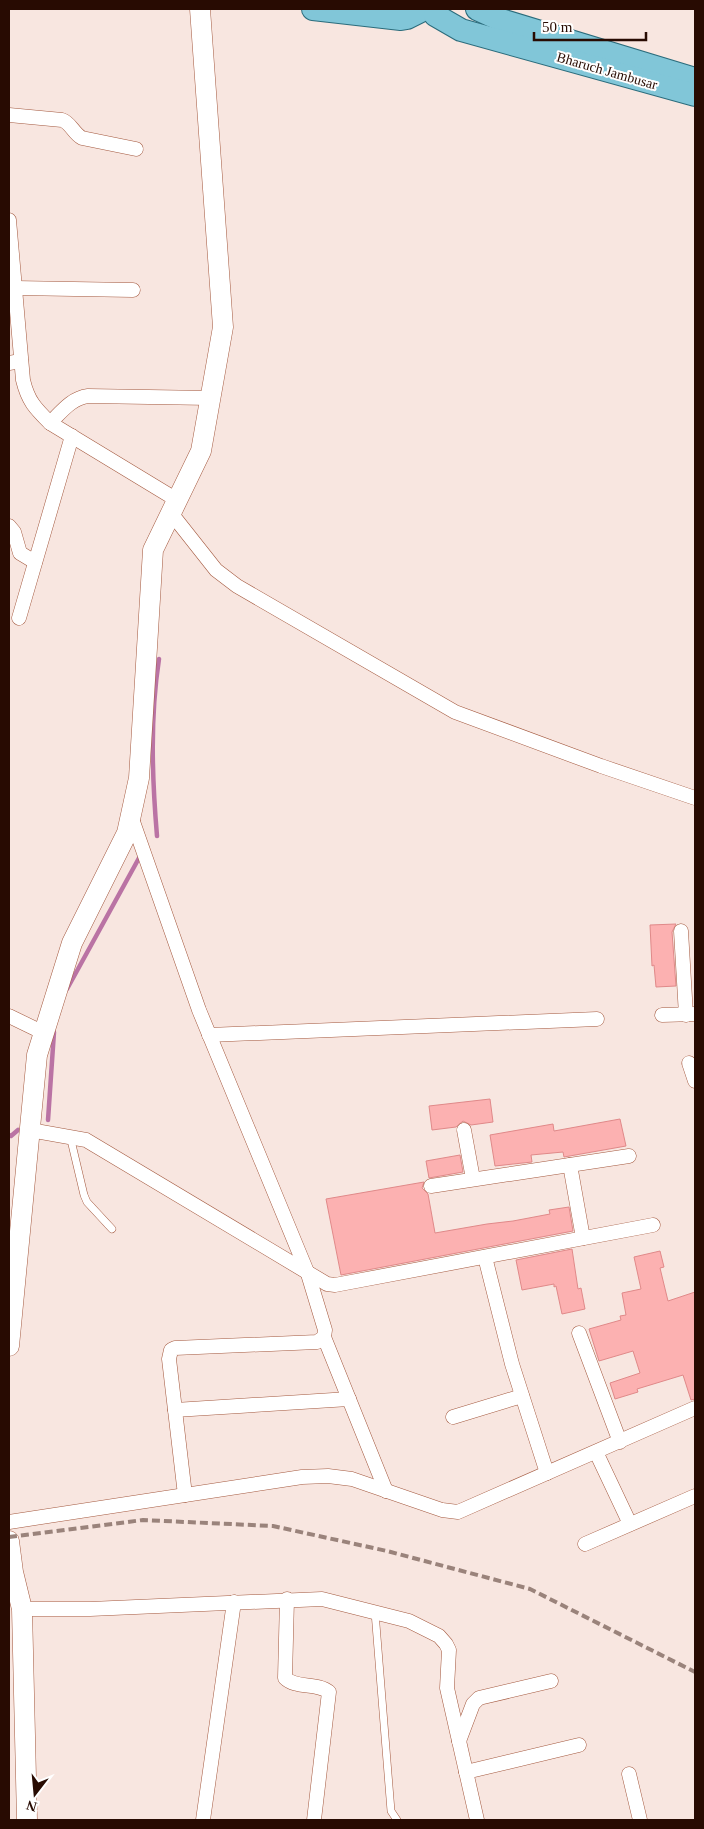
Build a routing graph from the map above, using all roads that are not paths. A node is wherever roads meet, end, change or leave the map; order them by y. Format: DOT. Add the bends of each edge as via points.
graph roads {
  1 [pos="200,9"];
  2 [pos="477,9"];
  3 [pos="338,10"];
  4 [pos="429,11"];
  5 [pos="695,79"];
  6 [pos="695,96"];
  7 [pos="9,116"];
  8 [pos="136,149"];
  9 [pos="9,220"];
  10 [pos="15,288"];
  11 [pos="133,290"];
  12 [pos="15,362"];
  13 [pos="210,398"];
  14 [pos="50,423"];
  15 [pos="72,436"];
  16 [pos="174,506"];
  17 [pos="9,526"];
  18 [pos="35,562"];
  19 [pos="19,618"];
  20 [pos="695,798"];
  21 [pos="131,816"];
  22 [pos="682,932"];
  23 [pos="691,1014"];
  24 [pos="662,1015"];
  25 [pos="9,1016"];
  26 [pos="597,1019"];
  27 [pos="44,1033"];
  28 [pos="209,1035"];
  29 [pos="689,1063"];
  30 [pos="695,1081"];
  31 [pos="30,1130"];
  32 [pos="464,1130"];
  33 [pos="70,1136"];
  34 [pos="629,1156"];
  35 [pos="570,1165"];
  36 [pos="472,1179"];
  37 [pos="431,1186"];
  38 [pos="653,1225"];
  39 [pos="112,1229"];
  40 [pos="583,1238"];
  41 [pos="485,1257"];
  42 [pos="308,1274"];
  43 [pos="579,1333"];
  44 [pos="324,1337"];
  45 [pos="9,1346"];
  46 [pos="522,1396"];
  47 [pos="349,1399"];
  48 [pos="695,1408"];
  49 [pos="175,1410"];
  50 [pos="453,1417"];
  51 [pos="620,1442"];
  52 [pos="596,1452"];
  53 [pos="548,1474"];
  54 [pos="386,1491"];
  55 [pos="185,1495"];
  56 [pos="695,1496"];
  57 [pos="9,1522"];
  58 [pos="630,1524"];
  59 [pos="9,1541"];
  60 [pos="585,1544"];
  61 [pos="287,1600"];
  62 [pos="234,1602"];
  63 [pos="22,1609"];
  64 [pos="375,1612"];
  65 [pos="16,1643"];
  66 [pos="551,1681"];
  67 [pos="459,1741"];
  68 [pos="579,1745"];
  69 [pos="466,1772"];
  70 [pos="629,1774"];
  71 [pos="27,1820"];
  72 [pos="203,1820"];
  73 [pos="314,1820"];
  74 [pos="397,1820"];
  75 [pos="477,1820"];
  76 [pos="640,1820"];
  1 -- 13 [label="street" via="223,327"];
  2 -- 5 [label="main road, Bharuch Jambusar" via="509,23"];
  3 -- 4 [label="main road, Bharuch Jambusar" via="401,19"];
  4 -- 6 [label="main road, Bharuch Jambusar" via="461,30"];
  7 -- 8 [label="street" via="62,120 82,138"];
  9 -- 10 [label="street"];
  10 -- 11 [label="street"];
  10 -- 12 [label="street"];
  12 -- 14 [label="street" via="26,394"];
  13 -- 14 [label="street" via="79,397"];
  13 -- 16 [label="street" via="201,451"];
  14 -- 15 [label="street"];
  15 -- 16 [label="street"];
  15 -- 18 [label="street"];
  16 -- 20 [label="street" via="216,570 231,583 455,712"];
  16 -- 21 [label="street" via="153,550 139,778"];
  17 -- 18 [label="street" via="20,553"];
  18 -- 19 [label="street"];
  21 -- 27 [label="street" via="127,833 72,943"];
  21 -- 28 [label="street"];
  22 -- 23 [label="street"];
  23 -- 24 [label="street"];
  25 -- 27 [label="street"];
  26 -- 28 [label="street"];
  27 -- 31 [label="street" via="37,1055"];
  28 -- 42 [label="street"];
  29 -- 30 [label="street"];
  31 -- 33 [label="street"];
  31 -- 45 [label="street"];
  32 -- 36 [label="street"];
  33 -- 39 [label="lane" via="84,1195"];
  33 -- 42 [label="street" via="86,1140"];
  34 -- 35 [label="street"];
  35 -- 36 [label="street"];
  35 -- 40 [label="street"];
  36 -- 37 [label="street"];
  38 -- 40 [label="street"];
  40 -- 41 [label="street"];
  41 -- 42 [label="street" via="335,1285"];
  41 -- 46 [label="street"];
  42 -- 44 [label="street" via="325,1330"];
  43 -- 51 [label="street"];
  44 -- 47 [label="street"];
  44 -- 49 [label="street" via="317,1342 175,1348 171,1350 169,1359"];
  46 -- 50 [label="street"];
  46 -- 53 [label="street"];
  47 -- 49 [label="street"];
  47 -- 54 [label="street"];
  48 -- 51 [label="street"];
  49 -- 55 [label="street"];
  51 -- 52 [label="street"];
  52 -- 53 [label="street"];
  52 -- 58 [label="street"];
  53 -- 54 [label="street" via="458,1512 442,1510"];
  54 -- 55 [label="street" via="352,1479 328,1476"];
  55 -- 57 [label="street"];
  56 -- 58 [label="street"];
  58 -- 60 [label="street"];
  59 -- 63 [label="street"];
  61 -- 62 [label="street"];
  61 -- 64 [label="street" via="322,1598"];
  61 -- 73 [label="street" via="285,1678 329,1692"];
  62 -- 63 [label="street"];
  62 -- 72 [label="street"];
  63 -- 65 [label="street"];
  64 -- 67 [label="street" via="419,1626 439,1636 446,1644 449,1656 447,1688"];
  64 -- 74 [label="lane" via="391,1811"];
  65 -- 71 [label="street"];
  66 -- 67 [label="street" via="479,1698 473,1704"];
  67 -- 69 [label="street"];
  68 -- 69 [label="street"];
  69 -- 75 [label="street"];
  70 -- 76 [label="street"];
}
